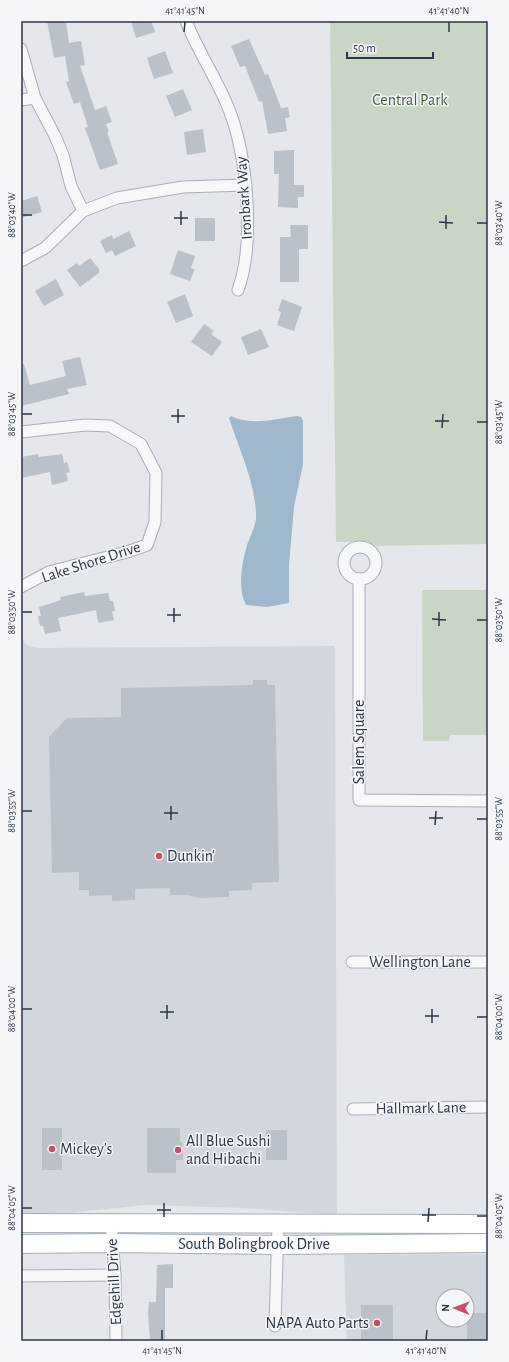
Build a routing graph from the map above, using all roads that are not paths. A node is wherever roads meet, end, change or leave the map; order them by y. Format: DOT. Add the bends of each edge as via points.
graph roads {
  1 [pos="186,21"];
  2 [pos="21,50"];
  3 [pos="35,98"];
  4 [pos="21,100"];
  5 [pos="246,185"];
  6 [pos="83,211"];
  7 [pos="21,261"];
  8 [pos="238,290"];
  9 [pos="21,432"];
  10 [pos="359,579"];
  11 [pos="21,587"];
  12 [pos="488,801"];
  13 [pos="352,962"];
  14 [pos="488,962"];
  15 [pos="488,1107"];
  16 [pos="353,1109"];
  17 [pos="21,1223"];
  18 [pos="111,1223"];
  19 [pos="278,1224"];
  20 [pos="488,1224"];
  21 [pos="112,1243"];
  22 [pos="21,1244"];
  23 [pos="488,1244"];
  24 [pos="278,1245"];
  25 [pos="115,1275"];
  26 [pos="21,1276"];
  27 [pos="275,1326"];
  28 [pos="116,1341"];
  1 -- 5 [label="street, Ironbark Way" via="194,43 226,100 240,141"];
  2 -- 3 [label="street"];
  3 -- 4 [label="street"];
  3 -- 6 [label="street" via="55,136 71,186"];
  5 -- 6 [label="street" via="183,187 149,192 118,198"];
  5 -- 8 [label="street, Ironbark Way" via="247,256"];
  6 -- 7 [label="street" via="45,248"];
  9 -- 11 [label="street, Lake Shore Drive" via="85,425 110,426 141,444 156,473 155,522 146,545 49,572"];
  10 -- 12 [label="street, Salem Square" via="359,800"];
  13 -- 14 [label="street, Wellington Lane"];
  15 -- 16 [label="street, Hallmark Lane"];
  17 -- 18 [label="main road, South Bolingbrook Drive"];
  18 -- 19 [label="main road, South Bolingbrook Drive"];
  18 -- 21 [label="street, Edgehill Drive"];
  19 -- 20 [label="main road, South Bolingbrook Drive"];
  19 -- 24 [label="street"];
  21 -- 22 [label="main road, South Bolingbrook Drive"];
  21 -- 24 [label="main road, South Bolingbrook Drive"];
  21 -- 25 [label="street, Edgehill Drive"];
  23 -- 24 [label="main road, South Bolingbrook Drive"];
  24 -- 27 [label="street"];
  25 -- 26 [label="street"];
  25 -- 28 [label="street, Edgehill Drive"];
}
